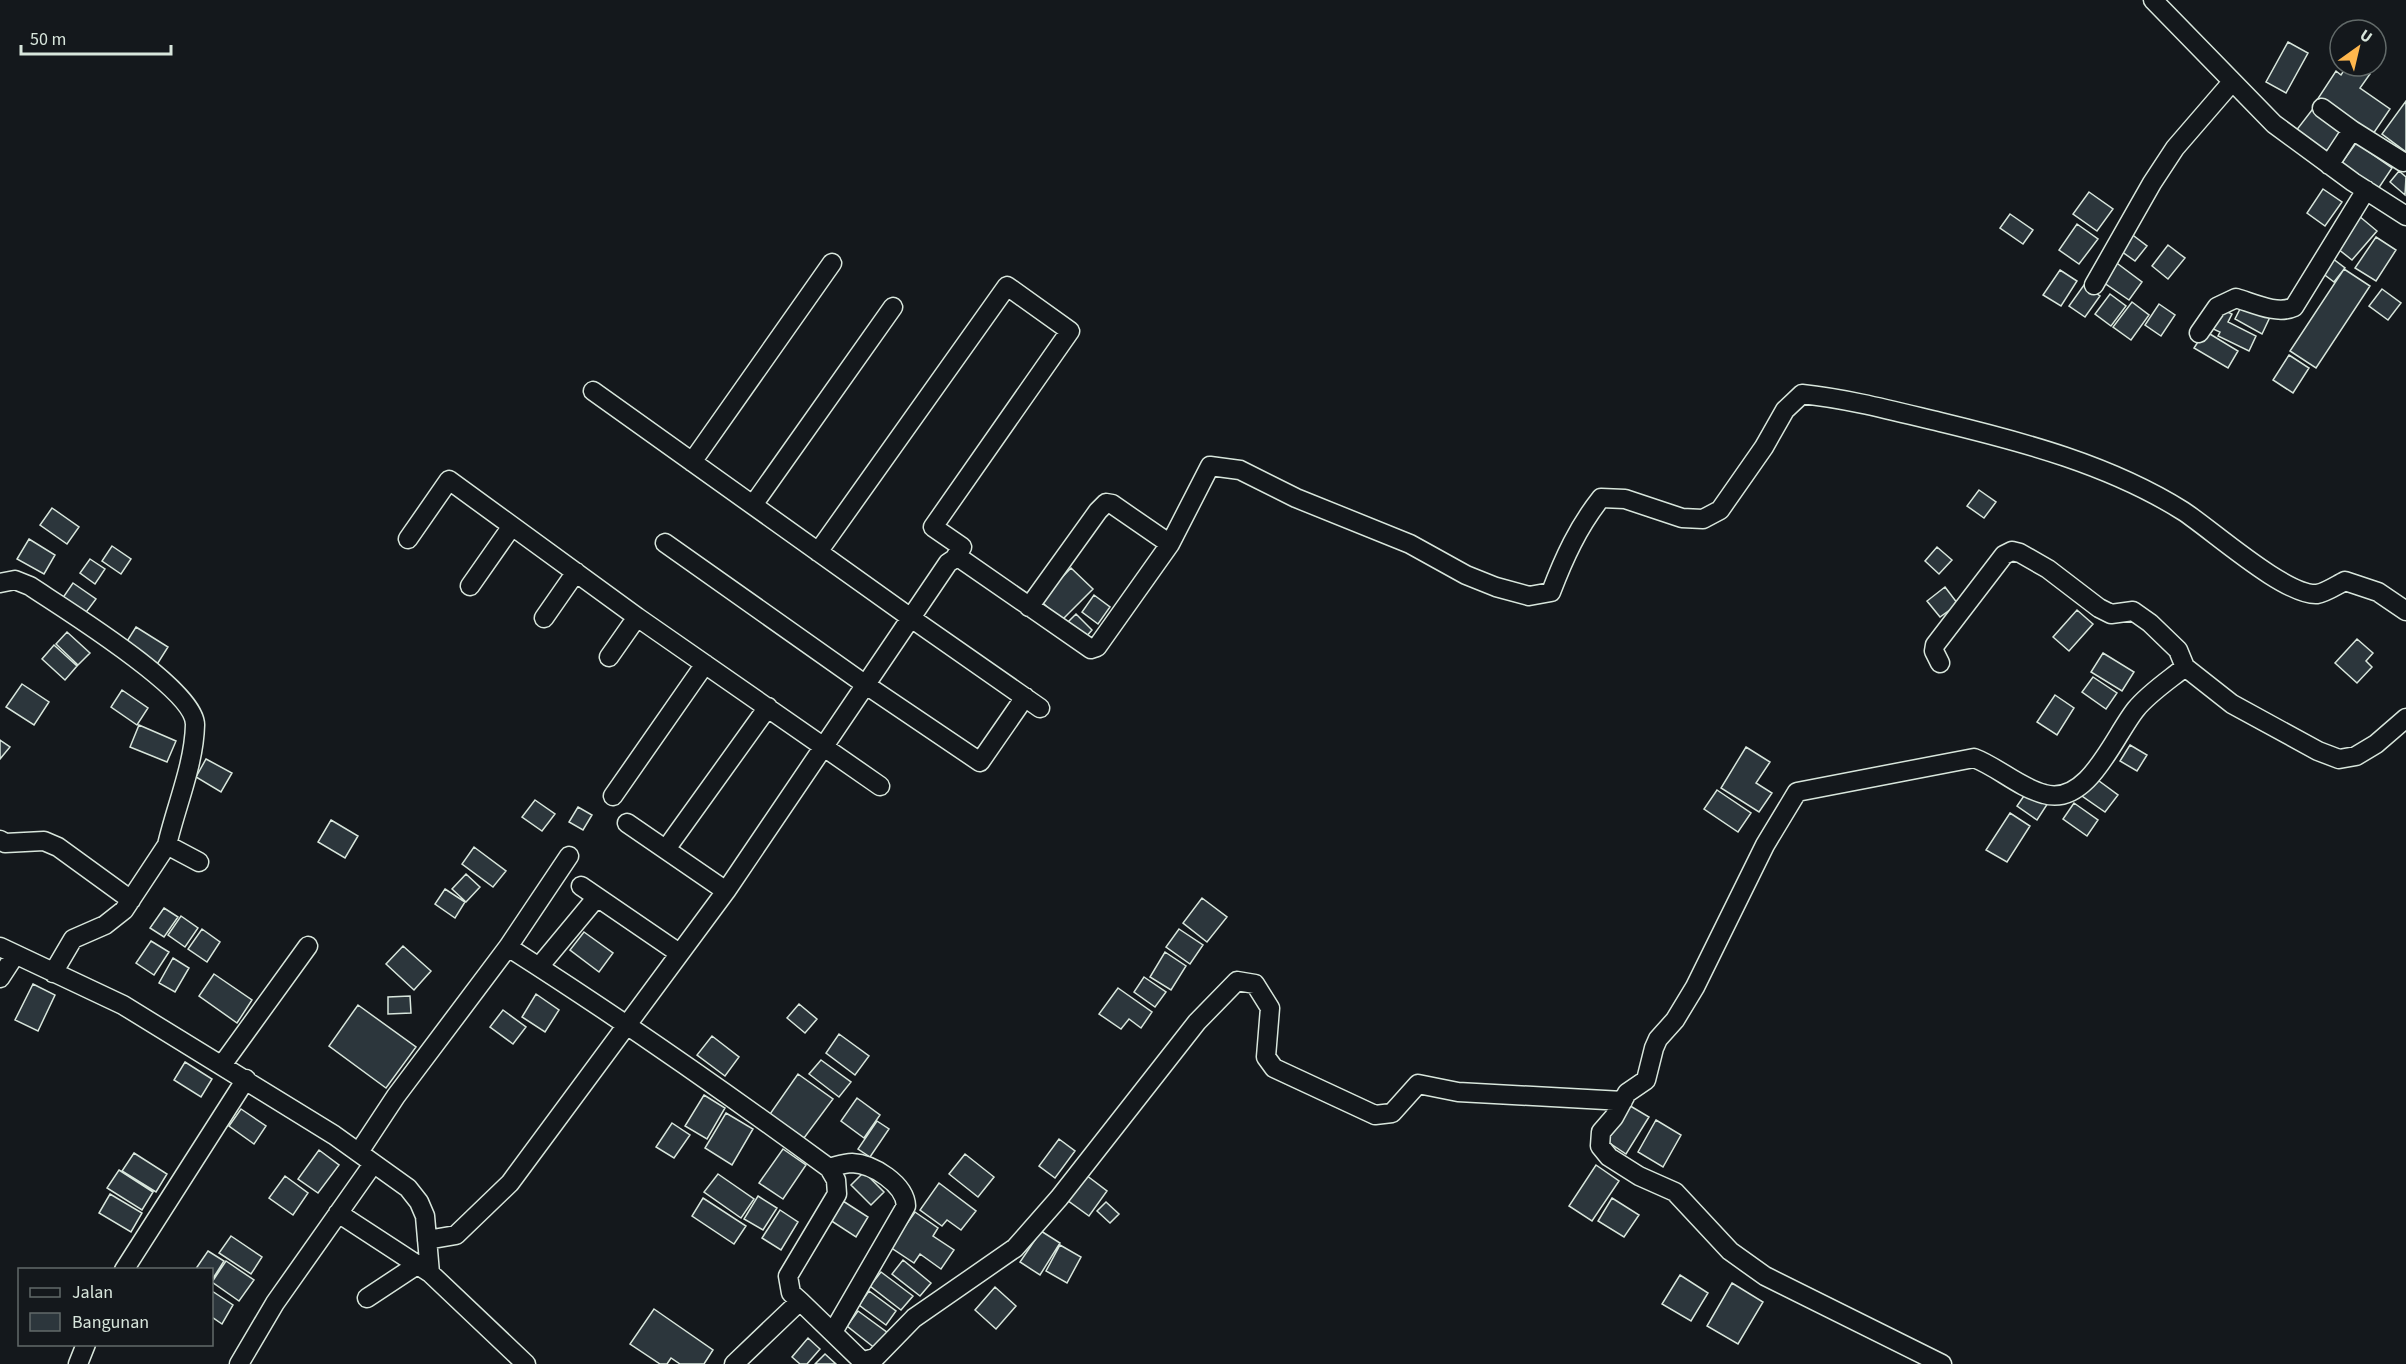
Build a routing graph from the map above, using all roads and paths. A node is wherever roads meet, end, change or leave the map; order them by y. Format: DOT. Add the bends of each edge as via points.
graph roads {
  1 [pos="2153,0"];
  2 [pos="2232,82"];
  3 [pos="2322,108"];
  4 [pos="2352,130"];
  5 [pos="2403,162"];
  6 [pos="2329,165"];
  7 [pos="2366,190"];
  8 [pos="2406,216"];
  9 [pos="832,263"];
  10 [pos="2094,285"];
  11 [pos="893,307"];
  12 [pos="2199,333"];
  13 [pos="593,391"];
  14 [pos="692,462"];
  15 [pos="753,505"];
  16 [pos="512,526"];
  17 [pos="408,539"];
  18 [pos="665,543"];
  19 [pos="1170,544"];
  20 [pos="819,552"];
  21 [pos="954,559"];
  22 [pos="576,573"];
  23 [pos="0,583"];
  24 [pos="470,586"];
  25 [pos="1029,607"];
  26 [pos="2406,611"];
  27 [pos="637,617"];
  28 [pos="544,618"];
  29 [pos="911,618"];
  30 [pos="609,657"];
  31 [pos="1940,663"];
  32 [pos="705,664"];
  33 [pos="2185,667"];
  34 [pos="866,685"];
  35 [pos="1025,697"];
  36 [pos="768,707"];
  37 [pos="1040,708"];
  38 [pos="2406,718"];
  39 [pos="825,747"];
  40 [pos="880,786"];
  41 [pos="613,796"];
  42 [pos="627,823"];
  43 [pos="0,840"];
  44 [pos="167,845"];
  45 [pos="666,849"];
  46 [pos="569,856"];
  47 [pos="198,862"];
  48 [pos="581,886"];
  49 [pos="726,891"];
  50 [pos="597,897"];
  51 [pos="131,900"];
  52 [pos="309,946"];
  53 [pos="508,947"];
  54 [pos="8,951"];
  55 [pos="679,953"];
  56 [pos="543,962"];
  57 [pos="53,973"];
  58 [pos="0,978"];
  59 [pos="628,1024"];
  60 [pos="222,1065"];
  61 [pos="246,1079"];
  62 [pos="1623,1101"];
  63 [pos="359,1152"];
  64 [pos="373,1164"];
  65 [pos="829,1168"];
  66 [pos="338,1213"];
  67 [pos="427,1240"];
  68 [pos="125,1268"];
  69 [pos="423,1269"];
  70 [pos="367,1298"];
  71 [pos="800,1300"];
  72 [pos="833,1332"];
  73 [pos="85,1346"];
  74 [pos="78,1364"];
  75 [pos="239,1364"];
  76 [pos="526,1364"];
  77 [pos="734,1364"];
  78 [pos="1942,1364"];
  1 -- 2 [label="street"];
  2 -- 6 [label="street" via="2274,124"];
  2 -- 10 [label="street" via="2175,148"];
  3 -- 4 [label="street"];
  4 -- 5 [label="street"];
  4 -- 6 [label="street"];
  6 -- 7 [label="street"];
  7 -- 8 [label="street"];
  7 -- 12 [label="street" via="2294,308 2276,310 2236,298 2217,307"];
  9 -- 14 [label="street"];
  11 -- 15 [label="street"];
  13 -- 14 [label="street"];
  14 -- 15 [label="street"];
  15 -- 20 [label="street"];
  16 -- 17 [label="street" via="449,480"];
  16 -- 22 [label="street"];
  16 -- 24 [label="street"];
  18 -- 34 [label="street"];
  19 -- 25 [label="street" via="1106,503"];
  19 -- 25 [label="street" via="1097,647 1086,646"];
  19 -- 26 [label="street" via="1210,466 1227,467 1410,544 1496,587 1529,596 1551,592 1569,547 1601,498 1625,499 1682,518 1703,519 1720,510 1785,410 1802,393 1869,405 2024,443 2140,487 2184,511 2228,547 2302,592 2318,594 2345,581 2378,592"];
  20 -- 21 [label="street" via="1007,286 1070,331 933,527 962,547"];
  20 -- 29 [label="street"];
  21 -- 25 [label="street"];
  21 -- 29 [label="street"];
  22 -- 27 [label="street"];
  22 -- 28 [label="street"];
  23 -- 44 [label="street" via="15,580 30,586 152,671 191,709 195,722 192,751"];
  27 -- 30 [label="street"];
  27 -- 32 [label="street"];
  29 -- 34 [label="street"];
  29 -- 35 [label="street"];
  31 -- 33 [label="street" via="1935,645 2004,555 2012,551 2048,569 2098,609 2112,614 2133,611 2178,650"];
  32 -- 36 [label="street"];
  32 -- 41 [label="street"];
  33 -- 38 [label="street" via="2232,704 2297,741 2339,759 2356,756 2376,744"];
  33 -- 62 [label="street" via="2137,707 2088,781 2064,794 2043,794 1974,758 1797,792 1760,855 1695,987 1653,1048 1646,1080 1627,1093"];
  34 -- 35 [label="street" via="980,762"];
  34 -- 39 [label="street"];
  35 -- 37 [label="street"];
  36 -- 39 [label="street"];
  36 -- 45 [label="street"];
  39 -- 40 [label="street"];
  39 -- 49 [label="street"];
  42 -- 45 [label="street"];
  43 -- 51 [label="street" via="44,841"];
  44 -- 47 [label="street"];
  44 -- 51 [label="street"];
  45 -- 49 [label="street"];
  46 -- 53 [label="street"];
  48 -- 50 [label="street"];
  49 -- 55 [label="street"];
  50 -- 55 [label="street"];
  50 -- 56 [label="street"];
  51 -- 57 [label="street" via="118,916 73,939"];
  52 -- 60 [label="street"];
  53 -- 59 [label="street"];
  53 -- 63 [label="street"];
  54 -- 57 [label="street"];
  54 -- 58 [label="street"];
  55 -- 59 [label="street"];
  57 -- 60 [label="street" via="123,1005"];
  59 -- 65 [label="street"];
  59 -- 67 [label="street" via="510,1183 456,1234"];
  60 -- 61 [label="street"];
  61 -- 63 [label="street"];
  61 -- 68 [label="street"];
  62 -- 72 [label="street" via="1458,1092 1418,1084 1392,1113 1375,1114 1274,1068 1266,1057 1270,1008 1256,984 1237,981 1197,1022 1015,1248 915,1318 875,1358 861,1360"];
  62 -- 78 [label="street" via="1601,1132 1600,1146 1609,1157 1675,1192 1730,1251 1765,1276"];
  63 -- 64 [label="street"];
  64 -- 66 [label="street"];
  64 -- 67 [label="street" via="408,1188 419,1202"];
  65 -- 71 [label="street" via="837,1180 837,1194 788,1276 791,1293"];
  65 -- 72 [label="street" via="855,1163 871,1168 896,1186 906,1199 906,1206"];
  66 -- 69 [label="street"];
  66 -- 75 [label="street" via="275,1303"];
  67 -- 69 [label="street"];
  69 -- 70 [label="street"];
  69 -- 76 [label="street"];
  71 -- 72 [label="street"];
  71 -- 77 [label="street"];
  73 -- 74 [label="street"];
}
